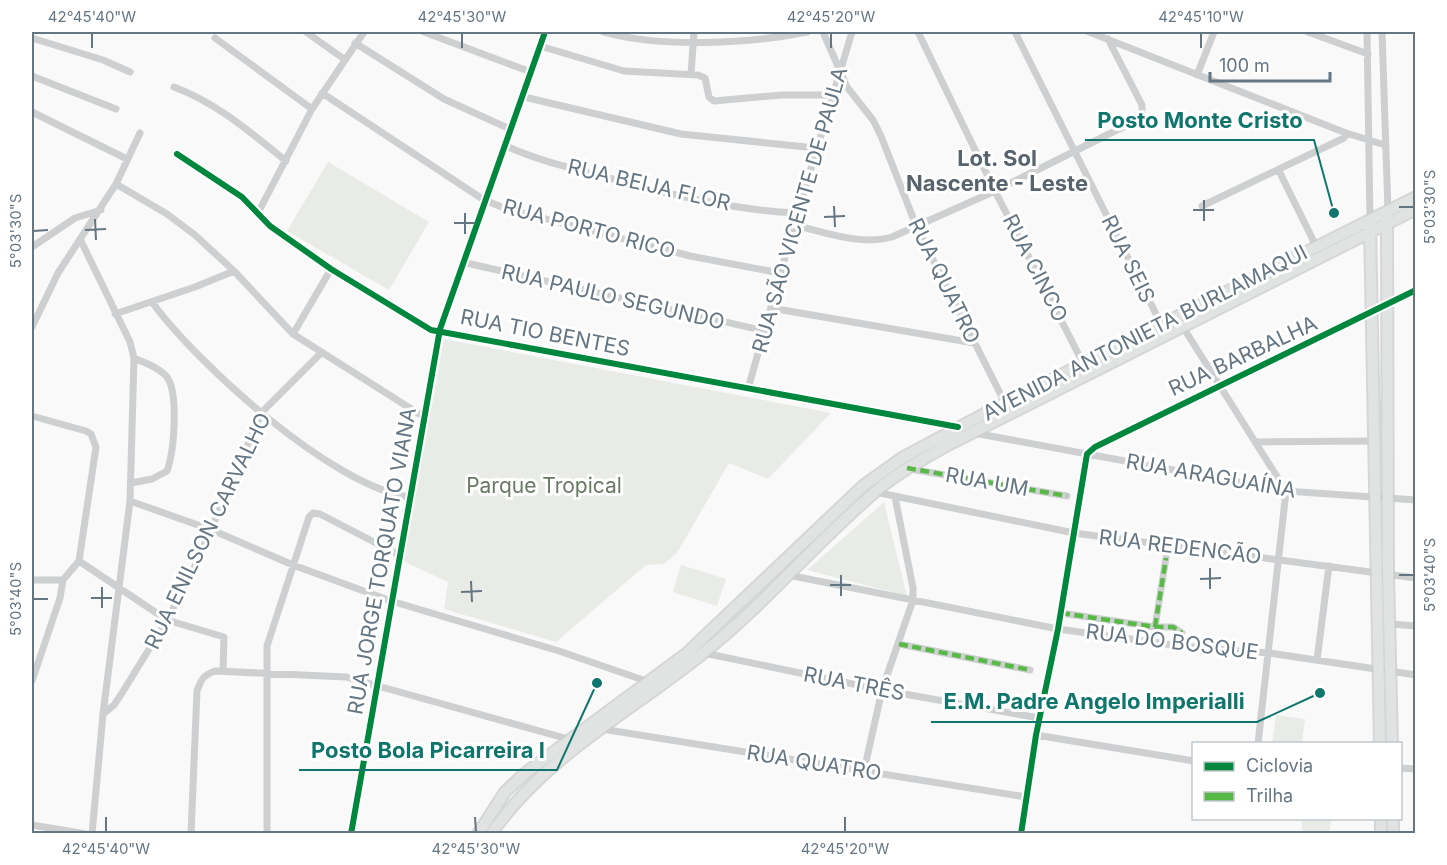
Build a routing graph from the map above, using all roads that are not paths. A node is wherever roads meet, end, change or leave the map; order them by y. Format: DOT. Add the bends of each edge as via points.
graph roads {
  1 [pos="306,32"];
  2 [pos="364,32"];
  3 [pos="424,32"];
  4 [pos="545,32"];
  5 [pos="603,32"];
  6 [pos="641,32"];
  7 [pos="694,32"];
  8 [pos="807,32"];
  9 [pos="823,32"];
  10 [pos="852,32"];
  11 [pos="1015,32"];
  12 [pos="1089,32"];
  13 [pos="1214,32"];
  14 [pos="1308,32"];
  15 [pos="1367,32"];
  16 [pos="1382,32"];
  17 [pos="922,33"];
  18 [pos="32,38"];
  19 [pos="215,38"];
  20 [pos="1108,39"];
  21 [pos="640,40"];
  22 [pos="692,40"];
  23 [pos="355,43"];
  24 [pos="540,46"];
  25 [pos="1368,54"];
  26 [pos="344,59"];
  27 [pos="130,72"];
  28 [pos="531,72"];
  29 [pos="839,72"];
  30 [pos="691,74"];
  31 [pos="32,75"];
  32 [pos="1197,75"];
  33 [pos="174,87"];
  34 [pos="322,93"];
  35 [pos="833,95"];
  36 [pos="524,97"];
  37 [pos="116,109"];
  38 [pos="312,109"];
  39 [pos="32,112"];
  40 [pos="510,129"];
  41 [pos="140,133"];
  42 [pos="1346,133"];
  43 [pos="1371,140"];
  44 [pos="504,145"];
  45 [pos="1385,146"];
  46 [pos="816,148"];
  47 [pos="1075,152"];
  48 [pos="177,154"];
  49 [pos="127,159"];
  50 [pos="286,161"];
  51 [pos="1279,171"];
  52 [pos="116,184"];
  53 [pos="995,191"];
  54 [pos="1416,197"];
  55 [pos="484,200"];
  56 [pos="1202,206"];
  57 [pos="1416,209"];
  58 [pos="101,210"];
  59 [pos="1388,212"];
  60 [pos="258,213"];
  61 [pos="797,213"];
  62 [pos="1370,220"];
  63 [pos="1387,224"];
  64 [pos="794,225"];
  65 [pos="917,228"];
  66 [pos="1370,232"];
  67 [pos="81,241"];
  68 [pos="1316,246"];
  69 [pos="32,247"];
  70 [pos="462,262"];
  71 [pos="331,269"];
  72 [pos="234,271"];
  73 [pos="780,273"];
  74 [pos="1249,287"];
  75 [pos="1416,290"];
  76 [pos="152,302"];
  77 [pos="1388,305"];
  78 [pos="771,308"];
  79 [pos="115,314"];
  80 [pos="1371,314"];
  81 [pos="1161,324"];
  82 [pos="32,327"];
  83 [pos="1182,327"];
  84 [pos="440,329"];
  85 [pos="765,331"];
  86 [pos="293,334"];
  87 [pos="974,343"];
  88 [pos="321,354"];
  89 [pos="134,358"];
  90 [pos="1087,370"];
  91 [pos="1218,384"];
  92 [pos="748,389"];
  93 [pos="1005,403"];
  94 [pos="262,412"];
  95 [pos="32,416"];
  96 [pos="424,417"];
  97 [pos="984,420"];
  98 [pos="958,427"];
  99 [pos="972,433"];
  100 [pos="1374,441"];
  101 [pos="1255,442"];
  102 [pos="1087,454"];
  103 [pos="908,468"];
  104 [pos="131,483"];
  105 [pos="1286,491"];
  106 [pos="875,492"];
  107 [pos="409,496"];
  108 [pos="1066,496"];
  109 [pos="895,497"];
  110 [pos="851,498"];
  111 [pos="1375,498"];
  112 [pos="1388,499"];
  113 [pos="1416,500"];
  114 [pos="130,501"];
  115 [pos="860,506"];
  116 [pos="837,511"];
  117 [pos="845,520"];
  118 [pos="212,530"];
  119 [pos="1074,533"];
  120 [pos="399,555"];
  121 [pos="1166,558"];
  122 [pos="1280,560"];
  123 [pos="78,561"];
  124 [pos="293,565"];
  125 [pos="1329,566"];
  126 [pos="1375,572"];
  127 [pos="1388,574"];
  128 [pos="788,575"];
  129 [pos="1416,578"];
  130 [pos="32,580"];
  131 [pos="63,580"];
  132 [pos="120,586"];
  133 [pos="913,600"];
  134 [pos="391,601"];
  135 [pos="1061,613"];
  136 [pos="167,620"];
  137 [pos="1390,624"];
  138 [pos="1416,626"];
  139 [pos="1155,627"];
  140 [pos="1058,628"];
  141 [pos="1182,633"];
  142 [pos="899,644"];
  143 [pos="704,653"];
  144 [pos="1269,653"];
  145 [pos="1317,660"];
  146 [pos="223,670"];
  147 [pos="1030,670"];
  148 [pos="1378,670"];
  149 [pos="1391,672"];
  150 [pos="267,673"];
  151 [pos="1416,675"];
  152 [pos="32,681"];
  153 [pos="377,684"];
  154 [pos="653,686"];
  155 [pos="882,690"];
  156 [pos="639,696"];
  157 [pos="103,714"];
  158 [pos="1039,718"];
  159 [pos="602,729"];
  160 [pos="1036,735"];
  161 [pos="568,739"];
  162 [pos="1258,742"];
  163 [pos="1380,742"];
  164 [pos="1392,742"];
  165 [pos="1192,760"];
  166 [pos="864,771"];
  167 [pos="1026,797"];
  168 [pos="32,825"];
  169 [pos="490,829"];
  170 [pos="86,834"];
  171 [pos="92,834"];
  172 [pos="191,834"];
  173 [pos="267,834"];
  174 [pos="351,834"];
  175 [pos="478,834"];
  176 [pos="1021,834"];
  1 -- 26 [label="street"];
  2 -- 23 [label="street"];
  3 -- 28 [label="street"];
  4 -- 24 [label="street, RUA JORGE TORQUATO VIANA"];
  5 -- 21 [label="street"];
  6 -- 21 [label="street"];
  7 -- 22 [label="street"];
  8 -- 22 [label="street" via="759,39"];
  9 -- 29 [label="street, RUA QUATRO"];
  10 -- 29 [label="street, RUA SÃO VICENTE DE PAULA"];
  11 -- 47 [label="street, RUA SEIS"];
  12 -- 20 [label="street"];
  13 -- 32 [label="street"];
  14 -- 25 [label="street"];
  15 -- 25 [label="street"];
  16 -- 45 [label="street"];
  17 -- 53 [label="street, RUA CINCO"];
  18 -- 27 [label="street"];
  19 -- 38 [label="street"];
  20 -- 32 [label="street"];
  20 -- 47 [label="street" via="1139,98 1142,113 1133,122"];
  21 -- 22 [label="street"];
  22 -- 30 [label="street"];
  23 -- 26 [label="street"];
  23 -- 40 [label="street" via="444,99"];
  24 -- 28 [label="street, RUA JORGE TORQUATO VIANA"];
  24 -- 30 [label="street" via="624,71"];
  25 -- 43 [label="street"];
  26 -- 34 [label="street"];
  28 -- 36 [label="street, RUA JORGE TORQUATO VIANA"];
  29 -- 35 [label="street, RUA SÃO VICENTE DE PAULA"];
  29 -- 65 [label="street, RUA QUATRO" via="881,136"];
  30 -- 35 [label="street" via="705,78 709,97 718,101"];
  31 -- 37 [label="street"];
  32 -- 42 [label="street"];
  33 -- 50 [label="street" via="224,112"];
  34 -- 38 [label="street"];
  34 -- 55 [label="street, RUA PORTO RICO"];
  35 -- 46 [label="street, RUA SÃO VICENTE DE PAULA"];
  36 -- 40 [label="street, RUA JORGE TORQUATO VIANA"];
  36 -- 46 [label="street" via="681,134"];
  38 -- 50 [label="street"];
  39 -- 49 [label="street"];
  40 -- 44 [label="street, RUA JORGE TORQUATO VIANA"];
  41 -- 49 [label="street"];
  42 -- 43 [label="street"];
  42 -- 51 [label="street" via="1344,138"];
  43 -- 45 [label="street"];
  43 -- 62 [label="street"];
  44 -- 55 [label="street, RUA JORGE TORQUATO VIANA"];
  44 -- 61 [label="street, RUA BEIJA FLOR" via="655,190"];
  45 -- 59 [label="street"];
  46 -- 61 [label="street, RUA SÃO VICENTE DE PAULA"];
  47 -- 53 [label="street"];
  47 -- 81 [label="street, RUA SEIS"];
  48 -- 60 [label="street, RUA TIO BENTES" via="242,197"];
  49 -- 52 [label="street"];
  50 -- 60 [label="street"];
  51 -- 56 [label="street"];
  51 -- 68 [label="street"];
  52 -- 58 [label="street"];
  52 -- 72 [label="street" via="180,224"];
  53 -- 65 [label="street"];
  53 -- 90 [label="street, RUA CINCO"];
  54 -- 59 [label="main road, AVENIDA ANTONIETA BURLAMAQUI"];
  55 -- 70 [label="street, RUA JORGE TORQUATO VIANA"];
  55 -- 73 [label="street, RUA PORTO RICO" via="690,256"];
  57 -- 63 [label="main road, AVENIDA ANTONIETA BURLAMAQUI"];
  58 -- 67 [label="street"];
  58 -- 69 [label="street" via="75,218"];
  59 -- 62 [label="main road, AVENIDA ANTONIETA BURLAMAQUI"];
  59 -- 63 [label="main road"];
  60 -- 71 [label="street, RUA TIO BENTES" via="270,226"];
  61 -- 64 [label="street, RUA SÃO VICENTE DE PAULA"];
  62 -- 66 [label="main road"];
  62 -- 68 [label="main road, AVENIDA ANTONIETA BURLAMAQUI"];
  63 -- 66 [label="main road, AVENIDA ANTONIETA BURLAMAQUI"];
  63 -- 77 [label="main road"];
  64 -- 65 [label="street" via="880,240"];
  64 -- 73 [label="street, RUA SÃO VICENTE DE PAULA"];
  65 -- 87 [label="street, RUA QUATRO"];
  66 -- 74 [label="main road, AVENIDA ANTONIETA BURLAMAQUI"];
  66 -- 80 [label="main road"];
  67 -- 79 [label="street"];
  67 -- 82 [label="street" via="58,273"];
  68 -- 74 [label="main road, AVENIDA ANTONIETA BURLAMAQUI"];
  70 -- 84 [label="street, RUA JORGE TORQUATO VIANA"];
  70 -- 85 [label="street, RUA PAULO SEGUNDO"];
  71 -- 84 [label="street, RUA TIO BENTES" via="431,330"];
  71 -- 86 [label="street"];
  72 -- 76 [label="street"];
  72 -- 86 [label="street"];
  73 -- 78 [label="street, RUA SÃO VICENTE DE PAULA"];
  74 -- 81 [label="main road, AVENIDA ANTONIETA BURLAMAQUI"];
  74 -- 83 [label="main road, AVENIDA ANTONIETA BURLAMAQUI"];
  75 -- 77 [label="street, RUA BARBALHA"];
  76 -- 79 [label="street"];
  76 -- 94 [label="street" via="180,339"];
  77 -- 80 [label="street, RUA BARBALHA"];
  77 -- 112 [label="main road"];
  78 -- 85 [label="street, RUA SÃO VICENTE DE PAULA"];
  78 -- 87 [label="street"];
  79 -- 89 [label="street"];
  80 -- 91 [label="street, RUA BARBALHA"];
  80 -- 100 [label="main road"];
  81 -- 90 [label="main road, AVENIDA ANTONIETA BURLAMAQUI"];
  83 -- 90 [label="main road, AVENIDA ANTONIETA BURLAMAQUI"];
  83 -- 91 [label="street"];
  84 -- 92 [label="street, RUA TIO BENTES"];
  84 -- 96 [label="street, RUA JORGE TORQUATO VIANA"];
  85 -- 92 [label="street, RUA SÃO VICENTE DE PAULA"];
  86 -- 88 [label="street"];
  87 -- 93 [label="street, RUA QUATRO"];
  88 -- 94 [label="street, RUA ENILSON CARVALHO"];
  88 -- 96 [label="street"];
  89 -- 104 [label="street"];
  89 -- 104 [label="street" via="166,375 174,405 167,471"];
  90 -- 93 [label="main road, AVENIDA ANTONIETA BURLAMAQUI"];
  90 -- 97 [label="main road, AVENIDA ANTONIETA BURLAMAQUI"];
  91 -- 101 [label="street"];
  91 -- 102 [label="street, RUA BARBALHA"];
  92 -- 98 [label="street, RUA TIO BENTES"];
  93 -- 97 [label="main road, AVENIDA ANTONIETA BURLAMAQUI"];
  94 -- 107 [label="street" via="352,477"];
  94 -- 118 [label="street, RUA ENILSON CARVALHO"];
  95 -- 123 [label="street" via="79,428 95,440 96,456"];
  96 -- 107 [label="street, RUA JORGE TORQUATO VIANA"];
  97 -- 98 [label="main road, AVENIDA ANTONIETA BURLAMAQUI"];
  97 -- 99 [label="main road, AVENIDA ANTONIETA BURLAMAQUI"];
  98 -- 99 [label="main road"];
  98 -- 110 [label="main road, AVENIDA ANTONIETA BURLAMAQUI" via="902,458"];
  99 -- 102 [label="street, RUA ARAGUAÍNA"];
  99 -- 103 [label="main road, AVENIDA ANTONIETA BURLAMAQUI"];
  100 -- 101 [label="street"];
  100 -- 111 [label="main road"];
  101 -- 105 [label="street"];
  102 -- 105 [label="street, RUA ARAGUAÍNA"];
  102 -- 119 [label="street"];
  103 -- 106 [label="main road, AVENIDA ANTONIETA BURLAMAQUI"];
  103 -- 108 [label="street, RUA UM"];
  104 -- 114 [label="street"];
  105 -- 111 [label="street, RUA ARAGUAÍNA"];
  105 -- 122 [label="street"];
  106 -- 109 [label="street, RUA REDENCÃO"];
  106 -- 115 [label="main road, AVENIDA ANTONIETA BURLAMAQUI"];
  107 -- 120 [label="street, RUA JORGE TORQUATO VIANA"];
  109 -- 119 [label="street, RUA REDENCÃO"];
  109 -- 133 [label="street"];
  110 -- 115 [label="main road"];
  110 -- 116 [label="main road, AVENIDA ANTONIETA BURLAMAQUI"];
  111 -- 112 [label="street, RUA ARAGUAÍNA"];
  111 -- 126 [label="main road"];
  112 -- 113 [label="street, RUA ARAGUAÍNA"];
  112 -- 127 [label="main road"];
  114 -- 118 [label="street"];
  114 -- 132 [label="street"];
  115 -- 117 [label="main road, AVENIDA ANTONIETA BURLAMAQUI"];
  116 -- 117 [label="main road"];
  116 -- 154 [label="main road, AVENIDA ANTONIETA BURLAMAQUI"];
  117 -- 128 [label="main road, AVENIDA ANTONIETA BURLAMAQUI"];
  118 -- 124 [label="street"];
  118 -- 136 [label="street, RUA ENILSON CARVALHO"];
  119 -- 122 [label="street, RUA REDENCÃO"];
  119 -- 135 [label="street"];
  120 -- 124 [label="street" via="313,513"];
  120 -- 134 [label="street, RUA JORGE TORQUATO VIANA"];
  121 -- 139 [label="street"];
  122 -- 125 [label="street, RUA REDENCÃO"];
  122 -- 144 [label="street"];
  123 -- 131 [label="street"];
  123 -- 132 [label="street"];
  124 -- 134 [label="street"];
  124 -- 150 [label="street" via="267,646"];
  125 -- 126 [label="street, RUA REDENCÃO"];
  125 -- 145 [label="street"];
  126 -- 127 [label="street, RUA REDENCÃO"];
  126 -- 148 [label="main road"];
  127 -- 129 [label="street, RUA REDENCÃO"];
  127 -- 137 [label="main road"];
  128 -- 133 [label="street, RUA DO BOSQUE"];
  128 -- 143 [label="main road, AVENIDA ANTONIETA BURLAMAQUI"];
  130 -- 131 [label="street"];
  131 -- 152 [label="street"];
  132 -- 136 [label="street"];
  132 -- 157 [label="street"];
  133 -- 140 [label="street, RUA DO BOSQUE"];
  133 -- 142 [label="street"];
  134 -- 153 [label="street, RUA JORGE TORQUATO VIANA"];
  134 -- 154 [label="street" via="559,651"];
  135 -- 139 [label="street"];
  135 -- 140 [label="street"];
  136 -- 146 [label="street" via="224,637"];
  136 -- 157 [label="street, RUA ENILSON CARVALHO" via="114,705"];
  137 -- 138 [label="street"];
  137 -- 149 [label="main road"];
  139 -- 141 [label="street" via="1173,627"];
  140 -- 144 [label="street, RUA DO BOSQUE" via="1181,646"];
  140 -- 158 [label="street"];
  142 -- 147 [label="street"];
  142 -- 155 [label="street"];
  143 -- 154 [label="main road, AVENIDA ANTONIETA BURLAMAQUI"];
  143 -- 155 [label="street, RUA TRÊS"];
  144 -- 145 [label="street, RUA DO BOSQUE"];
  144 -- 162 [label="street"];
  145 -- 148 [label="street, RUA DO BOSQUE"];
  146 -- 150 [label="street"];
  146 -- 172 [label="street" via="206,674 197,691"];
  148 -- 149 [label="street, RUA DO BOSQUE"];
  148 -- 163 [label="main road"];
  149 -- 151 [label="street, RUA DO BOSQUE"];
  149 -- 164 [label="main road"];
  150 -- 153 [label="street" via="346,677"];
  150 -- 173 [label="street"];
  153 -- 161 [label="street"];
  153 -- 174 [label="street, RUA JORGE TORQUATO VIANA"];
  154 -- 156 [label="main road, AVENIDA ANTONIETA BURLAMAQUI"];
  155 -- 158 [label="street, RUA TRÊS"];
  155 -- 166 [label="street"];
  156 -- 159 [label="main road, AVENIDA ANTONIETA BURLAMAQUI"];
  156 -- 161 [label="main road, AVENIDA ANTONIETA BURLAMAQUI"];
  157 -- 171 [label="street"];
  158 -- 160 [label="street"];
  159 -- 166 [label="street, RUA QUATRO"];
  159 -- 169 [label="main road, AVENIDA ANTONIETA BURLAMAQUI" via="547,770"];
  160 -- 165 [label="street"];
  160 -- 167 [label="street"];
  161 -- 169 [label="main road, AVENIDA ANTONIETA BURLAMAQUI" via="505,792"];
  166 -- 167 [label="street, RUA QUATRO"];
  167 -- 176 [label="street"];
  168 -- 170 [label="street"];
  169 -- 175 [label="main road, AVENIDA ANTONIETA BURLAMAQUI"];
}
